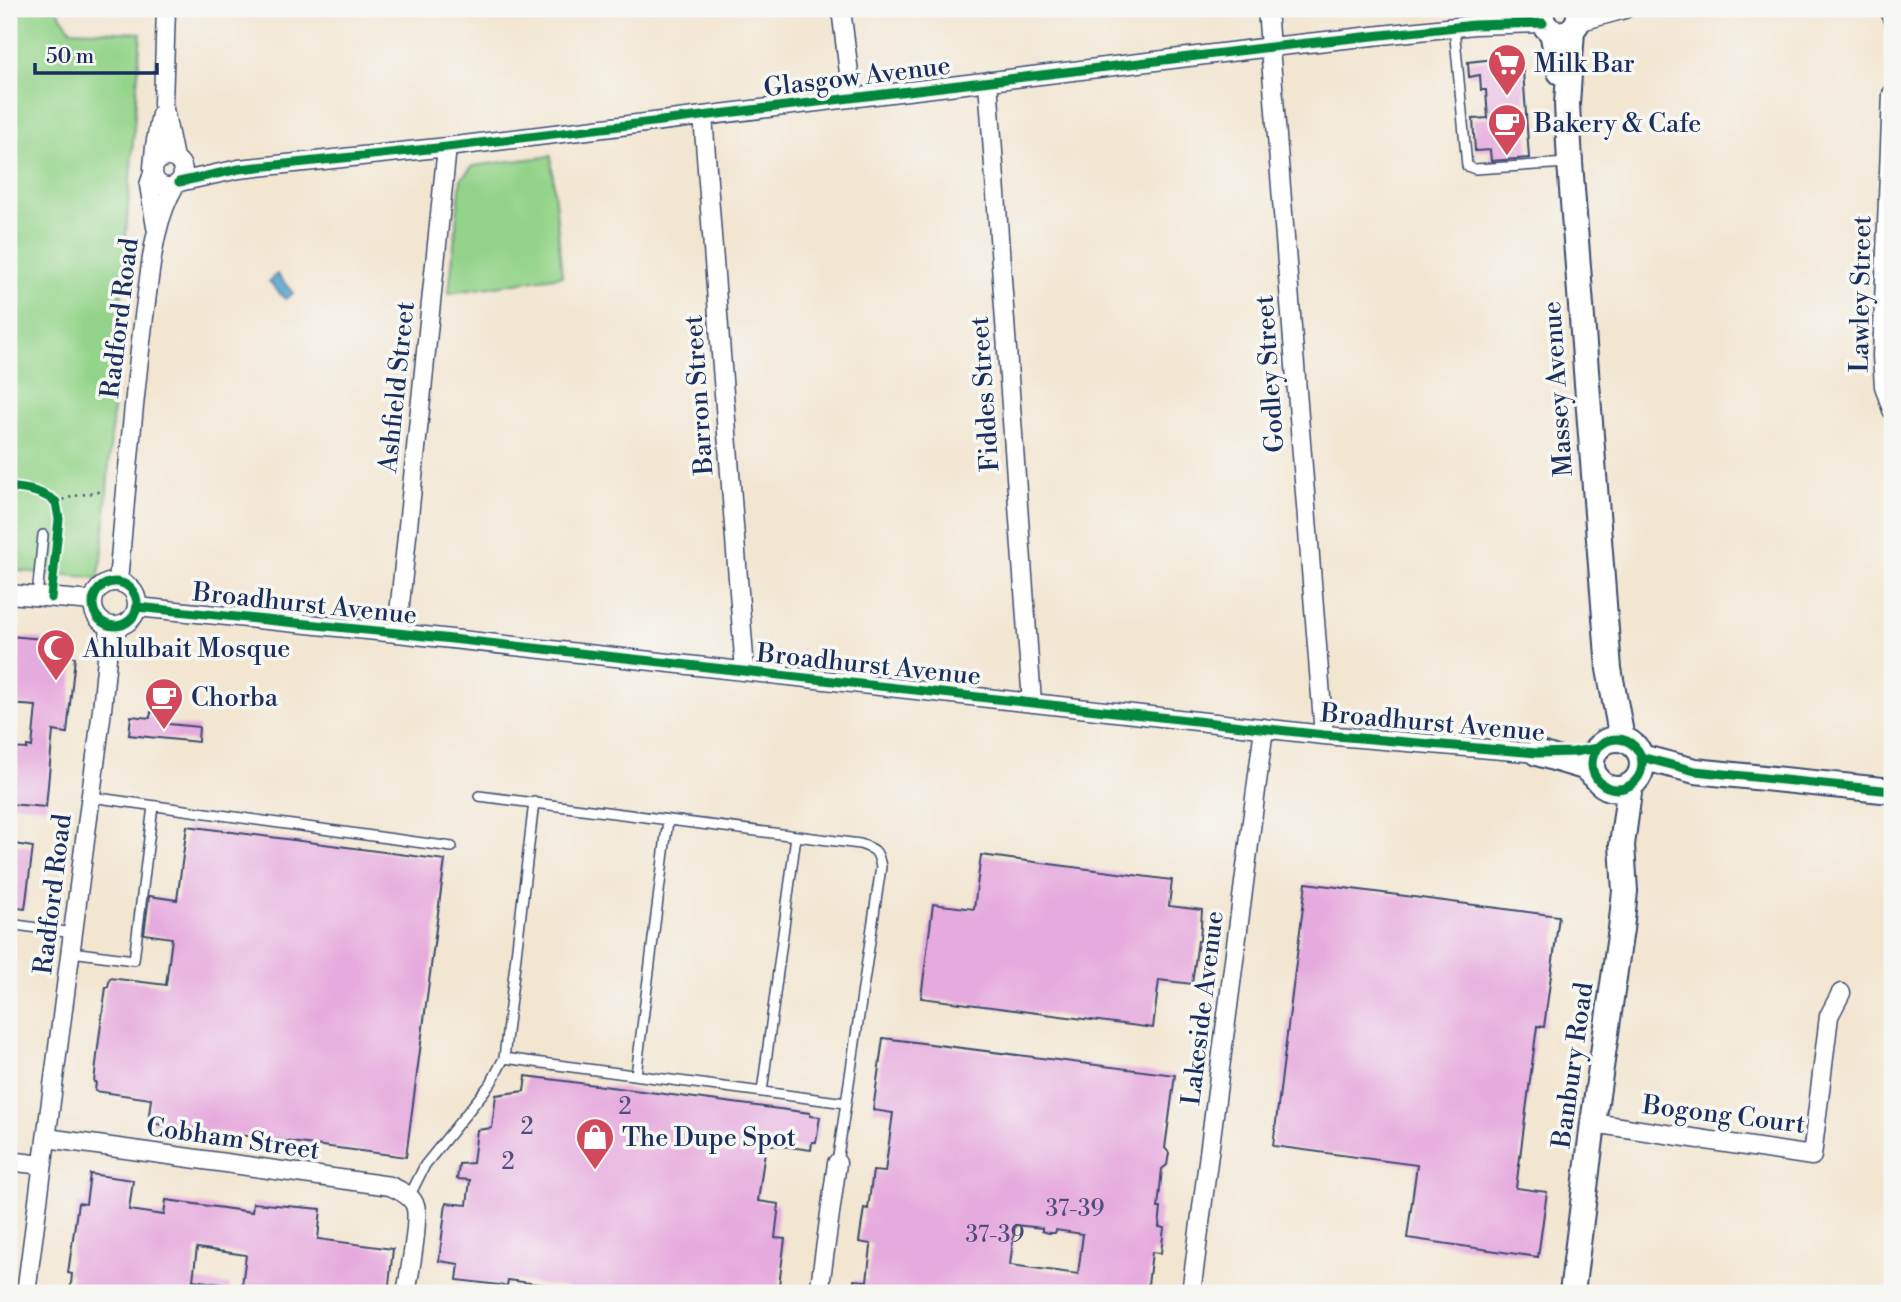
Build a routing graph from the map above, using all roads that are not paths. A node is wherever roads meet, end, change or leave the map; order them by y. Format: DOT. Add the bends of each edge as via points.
graph roads {
  1 [pos="166,9"];
  2 [pos="841,9"];
  3 [pos="1267,9"];
  4 [pos="1625,9"];
  5 [pos="1891,9"];
  6 [pos="1558,19"];
  7 [pos="1892,19"];
  8 [pos="1454,27"];
  9 [pos="1271,47"];
  10 [pos="988,81"];
  11 [pos="1892,94"];
  12 [pos="852,97"];
  13 [pos="163,104"];
  14 [pos="703,116"];
  15 [pos="447,147"];
  16 [pos="177,161"];
  17 [pos="1570,163"];
  18 [pos="239,169"];
  19 [pos="153,171"];
  20 [pos="177,184"];
  21 [pos="156,227"];
  22 [pos="1892,410"];
  23 [pos="43,535"];
  24 [pos="118,582"];
  25 [pos="9,594"];
  26 [pos="37,596"];
  27 [pos="93,601"];
  28 [pos="137,607"];
  29 [pos="110,626"];
  30 [pos="397,633"];
  31 [pos="745,671"];
  32 [pos="1032,703"];
  33 [pos="1264,729"];
  34 [pos="1324,735"];
  35 [pos="1607,744"];
  36 [pos="1537,753"];
  37 [pos="1623,777"];
  38 [pos="1892,791"];
  39 [pos="479,796"];
  40 [pos="91,797"];
  41 [pos="534,802"];
  42 [pos="153,806"];
  43 [pos="668,820"];
  44 [pos="796,836"];
  45 [pos="452,847"];
  46 [pos="9,924"];
  47 [pos="73,933"];
  48 [pos="71,953"];
  49 [pos="1841,993"];
  50 [pos="503,1058"];
  51 [pos="635,1076"];
  52 [pos="762,1092"];
  53 [pos="845,1103"];
  54 [pos="1593,1123"];
  55 [pos="47,1139"];
  56 [pos="9,1161"];
  57 [pos="837,1163"];
  58 [pos="42,1165"];
  59 [pos="410,1197"];
  60 [pos="26,1293"];
  61 [pos="407,1293"];
  62 [pos="819,1293"];
  63 [pos="1191,1293"];
  64 [pos="1572,1293"];
  1 -- 13 [label="street, Radford Road"];
  2 -- 12 [label="street"];
  3 -- 9 [label="street, Godley Street"];
  4 -- 6 [label="street, Glasgow Avenue"];
  5 -- 7 [label="street"];
  6 -- 8 [label="street, Glasgow Avenue"];
  6 -- 17 [label="street, Massey Avenue"];
  8 -- 9 [label="street, Glasgow Avenue"];
  8 -- 17 [label="lane" via="1467,166"];
  9 -- 10 [label="street, Glasgow Avenue"];
  9 -- 34 [label="street, Godley Street"];
  10 -- 12 [label="street, Glasgow Avenue"];
  10 -- 32 [label="street, Fiddes Street"];
  11 -- 22 [label="street, Lawley Street" via="1882,356"];
  12 -- 14 [label="street, Glasgow Avenue"];
  13 -- 16 [label="street, Radford Road"];
  13 -- 19 [label="street, Radford Road"];
  14 -- 15 [label="street, Glasgow Avenue"];
  14 -- 31 [label="street, Barron Street"];
  15 -- 18 [label="street, Glasgow Avenue"];
  15 -- 30 [label="street, Ashfield Street"];
  16 -- 18 [label="street, Glasgow Avenue" via="203,168"];
  16 -- 19 [label="street" via="161,158"];
  16 -- 20 [label="street" via="183,173"];
  17 -- 35 [label="street, Massey Avenue" via="1609,669"];
  18 -- 20 [label="street, Glasgow Avenue"];
  19 -- 20 [label="street" via="160,185"];
  19 -- 21 [label="street, Radford Road" via="149,185"];
  20 -- 21 [label="street, Radford Road"];
  21 -- 24 [label="street, Radford Road"];
  23 -- 26 [label="lane"];
  24 -- 27 [label="street" via="99,589"];
  24 -- 28 [label="street" via="134,593"];
  25 -- 26 [label="street"];
  26 -- 27 [label="street"];
  27 -- 29 [label="street" via="99,619"];
  28 -- 29 [label="street" via="124,624"];
  28 -- 30 [label="street, Broadhurst Avenue"];
  29 -- 40 [label="street, Radford Road"];
  30 -- 31 [label="street, Broadhurst Avenue"];
  31 -- 32 [label="street, Broadhurst Avenue"];
  32 -- 33 [label="street, Broadhurst Avenue"];
  33 -- 34 [label="street, Broadhurst Avenue"];
  33 -- 63 [label="street, Lakeside Avenue"];
  34 -- 36 [label="street, Broadhurst Avenue"];
  35 -- 36 [label="street, Broadhurst Avenue" via="1574,752"];
  35 -- 37 [label="street" via="1634,745"];
  35 -- 37 [label="street, Massey Avenue" via="1594,755 1593,771"];
  36 -- 37 [label="street, Broadhurst Avenue"];
  37 -- 38 [label="street, Broadhurst Avenue" via="1695,771"];
  37 -- 54 [label="street, Banbury Road" via="1625,891"];
  39 -- 41 [label="lane"];
  40 -- 42 [label="lane"];
  40 -- 47 [label="street, Radford Road"];
  41 -- 43 [label="lane"];
  41 -- 50 [label="lane"];
  42 -- 45 [label="lane"];
  42 -- 48 [label="lane" via="134,960"];
  43 -- 44 [label="lane"];
  43 -- 51 [label="lane"];
  44 -- 52 [label="lane"];
  44 -- 53 [label="lane" via="860,844 880,857"];
  46 -- 47 [label="lane"];
  47 -- 48 [label="street, Radford Road"];
  48 -- 55 [label="street, Radford Road"];
  49 -- 54 [label="street, Bogong Court" via="1829,1016 1812,1156"];
  50 -- 51 [label="lane"];
  50 -- 59 [label="lane" via="491,1083 425,1166"];
  51 -- 52 [label="lane"];
  52 -- 53 [label="lane"];
  53 -- 57 [label="lane"];
  54 -- 64 [label="street, Banbury Road"];
  55 -- 58 [label="street, Radford Road"];
  55 -- 59 [label="street, Cobham Street" via="390,1186"];
  56 -- 58 [label="street"];
  57 -- 62 [label="street"];
  58 -- 60 [label="street, Radford Road"];
  59 -- 61 [label="street" via="417,1218"];
}
